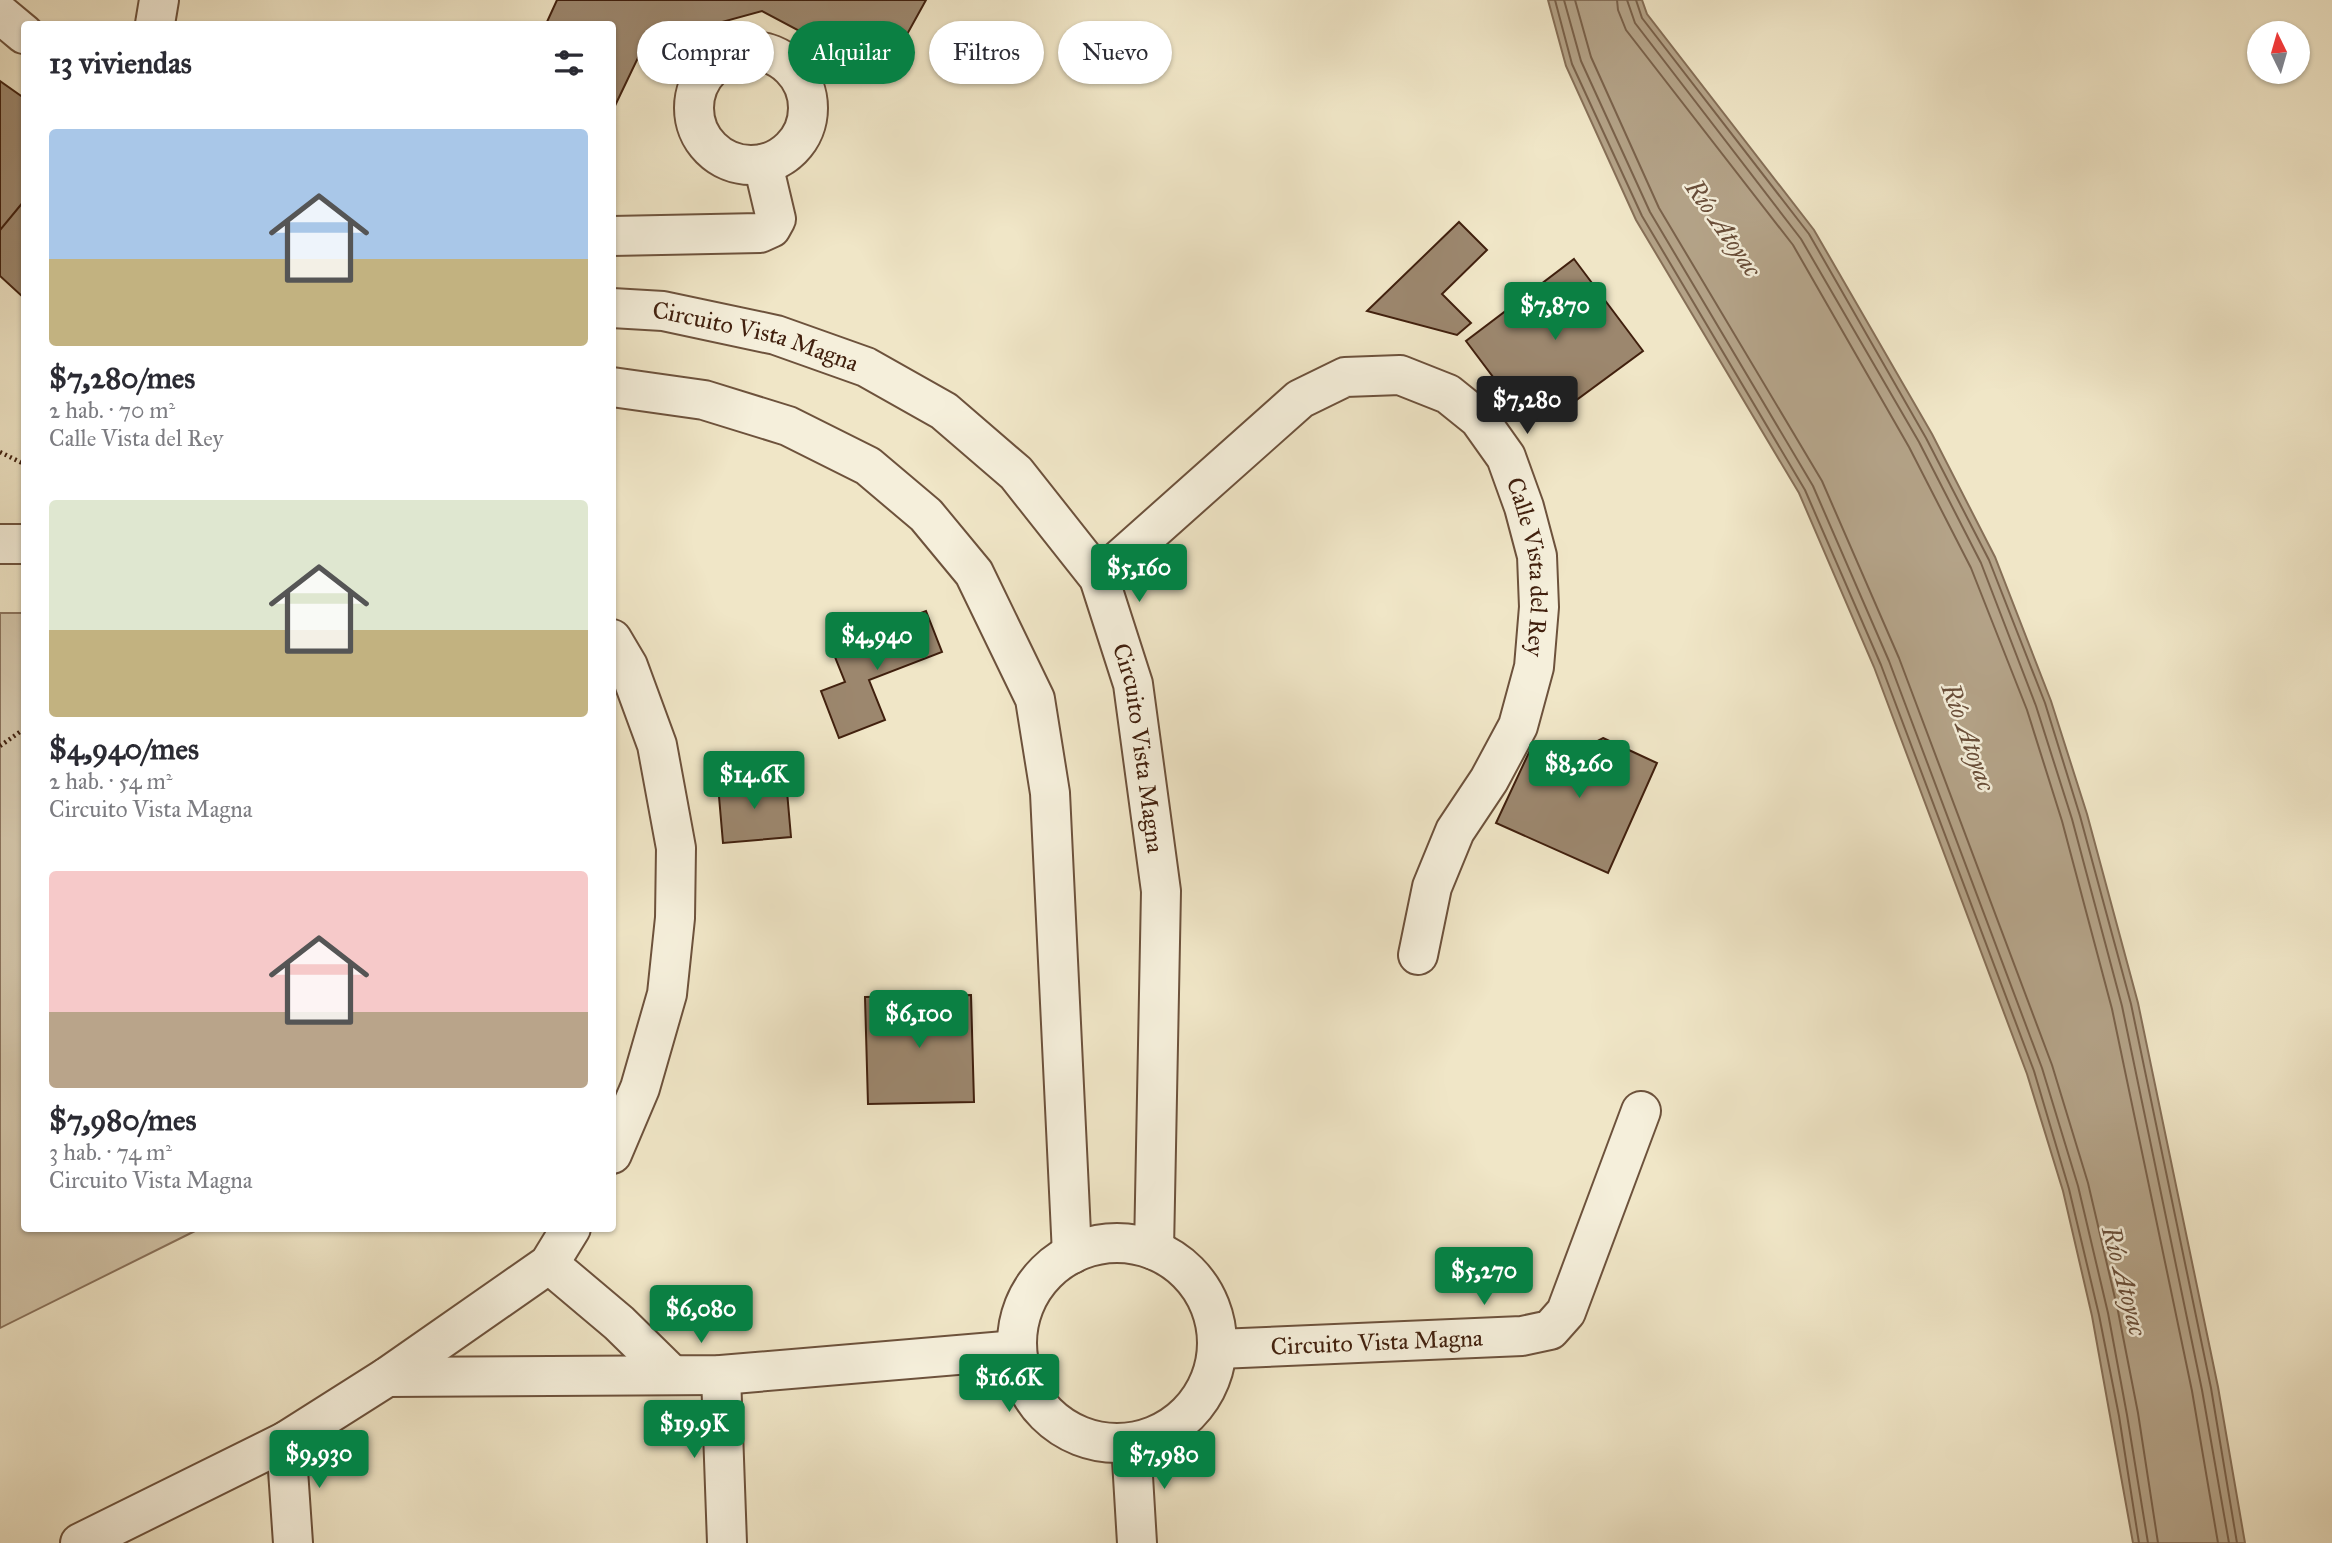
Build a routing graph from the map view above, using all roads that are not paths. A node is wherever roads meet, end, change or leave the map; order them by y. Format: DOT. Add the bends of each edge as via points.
graph roads {
  1 [pos="159,0"];
  2 [pos="0,14"];
  3 [pos="156,21"];
  4 [pos="21,32"];
  5 [pos="763,164"];
  6 [pos="616,236"];
  7 [pos="616,307"];
  8 [pos="616,388"];
  9 [pos="0,544"];
  10 [pos="21,544"];
  11 [pos="1099,578"];
  12 [pos="616,646"];
  13 [pos="1418,955"];
  14 [pos="1641,1111"];
  15 [pos="616,1145"];
  16 [pos="569,1232"];
  17 [pos="1154,1250"];
  18 [pos="1072,1254"];
  19 [pos="549,1264"];
  20 [pos="1218,1349"];
  21 [pos="1017,1350"];
  22 [pos="672,1375"];
  23 [pos="722,1376"];
  24 [pos="387,1377"];
  25 [pos="286,1441"];
  26 [pos="1131,1443"];
  27 [pos="80,1543"];
  28 [pos="293,1543"];
  29 [pos="727,1543"];
  30 [pos="1137,1543"];
  1 -- 3 [label="street"];
  2 -- 4 [label="street"];
  5 -- 6 [label="street" via="776,219 771,228 760,233"];
  7 -- 11 [label="street, Circuito Vista Magna" via="663,311 776,335 866,367 943,411 1016,473"];
  8 -- 18 [label="street" via="704,400 788,426 868,466 926,515 974,573 1035,699 1050,793"];
  9 -- 10 [label="street"];
  11 -- 13 [label="street, Calle Vista del Rey" via="1300,398 1345,377 1400,375 1448,394 1479,419 1506,457 1537,556 1534,667 1518,726 1455,831 1432,887"];
  11 -- 17 [label="street, Circuito Vista Magna" via="1133,684 1161,891"];
  12 -- 15 [label="street" via="657,746 676,848 667,994 640,1088"];
  14 -- 20 [label="street, Circuito Vista Magna" via="1566,1312 1550,1330 1522,1336"];
  16 -- 19 [label="street"];
  17 -- 18 [label="street" via="1126,1243 1098,1245"];
  17 -- 20 [label="street" via="1181,1266 1202,1289 1215,1317"];
  18 -- 21 [label="street" via="1048,1271 1030,1294 1019,1321"];
  19 -- 22 [label="street"];
  19 -- 24 [label="street"];
  20 -- 26 [label="street" via="1211,1382 1192,1411 1165,1432"];
  21 -- 23 [label="street"];
  21 -- 26 [label="street" via="1024,1382 1042,1410 1058,1424 1098,1442"];
  22 -- 23 [label="street"];
  22 -- 24 [label="street"];
  23 -- 29 [label="street"];
  24 -- 25 [label="street"];
  25 -- 27 [label="street"];
  25 -- 28 [label="street"];
  26 -- 30 [label="street"];
}
